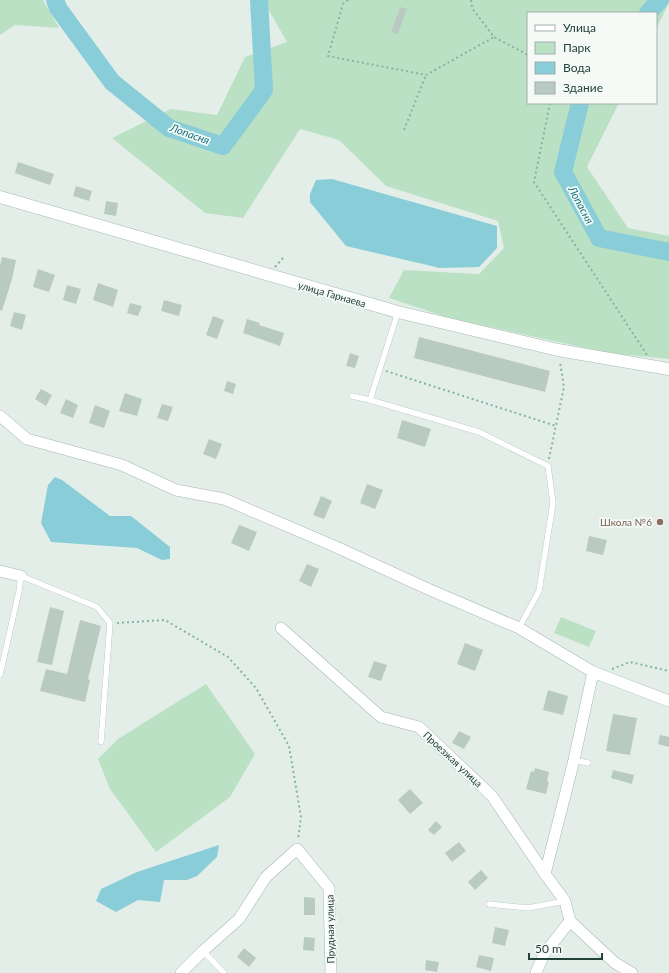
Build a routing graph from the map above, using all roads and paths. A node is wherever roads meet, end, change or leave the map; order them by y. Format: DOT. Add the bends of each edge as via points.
graph roads {
  1 [pos="348,0"];
  2 [pos="471,0"];
  3 [pos="494,36"];
  4 [pos="527,54"];
  5 [pos="426,75"];
  6 [pos="550,104"];
  7 [pos="404,130"];
  8 [pos="0,197"];
  9 [pos="398,312"];
  10 [pos="558,350"];
  11 [pos="654,366"];
  12 [pos="380,369"];
  13 [pos="669,369"];
  14 [pos="352,396"];
  15 [pos="370,400"];
  16 [pos="0,416"];
  17 [pos="556,426"];
  18 [pos="548,466"];
  19 [pos="0,571"];
  20 [pos="21,576"];
  21 [pos="110,623"];
  22 [pos="281,628"];
  23 [pos="519,628"];
  24 [pos="3,650"];
  25 [pos="607,670"];
  26 [pos="669,671"];
  27 [pos="593,672"];
  28 [pos="0,675"];
  29 [pos="669,701"];
  30 [pos="101,742"];
  31 [pos="574,760"];
  32 [pos="588,763"];
  33 [pos="297,849"];
  34 [pos="546,874"];
  35 [pos="565,901"];
  36 [pos="489,904"];
  37 [pos="570,922"];
  38 [pos="203,951"];
  39 [pos="181,973"];
  40 [pos="224,973"];
  41 [pos="331,973"];
  42 [pos="536,973"];
  43 [pos="632,973"];
  1 -- 5 [label="path" via="343,4 328,56"];
  2 -- 3 [label="path" via="472,8"];
  3 -- 4 [label="path"];
  3 -- 5 [label="path"];
  5 -- 7 [label="path"];
  6 -- 11 [label="path" via="534,182"];
  8 -- 9 [label="street, улица Гарнаева"];
  9 -- 10 [label="street, улица Гарнаева"];
  9 -- 12 [label="lane"];
  10 -- 11 [label="street, улица Гарнаева"];
  10 -- 17 [label="path" via="564,387"];
  11 -- 13 [label="street, улица Гарнаева"];
  12 -- 15 [label="lane"];
  12 -- 17 [label="path"];
  14 -- 15 [label="lane"];
  15 -- 18 [label="lane" via="479,432"];
  16 -- 23 [label="street" via="27,438 122,465 176,490 224,499"];
  17 -- 18 [label="path"];
  18 -- 23 [label="lane" via="553,503 539,591"];
  19 -- 20 [label="street"];
  20 -- 21 [label="lane" via="97,607"];
  20 -- 24 [label="lane"];
  21 -- 30 [label="lane"];
  21 -- 33 [label="path" via="164,620 228,657 256,688 289,746 301,817"];
  22 -- 34 [label="street, Проезжая улица" via="380,717 419,727 492,796"];
  23 -- 27 [label="street"];
  24 -- 28 [label="lane"];
  25 -- 26 [label="path" via="630,662"];
  27 -- 29 [label="street"];
  27 -- 31 [label="street"];
  31 -- 32 [label="lane"];
  31 -- 34 [label="street"];
  33 -- 38 [label="street" via="266,877 238,919"];
  33 -- 41 [label="street, Прудная улица" via="329,888"];
  34 -- 35 [label="street, Проезжая улица"];
  35 -- 36 [label="lane" via="528,908"];
  35 -- 37 [label="street"];
  37 -- 42 [label="street" via="544,954"];
  37 -- 43 [label="street" via="615,963"];
  38 -- 39 [label="street"];
  38 -- 40 [label="lane"];
}
